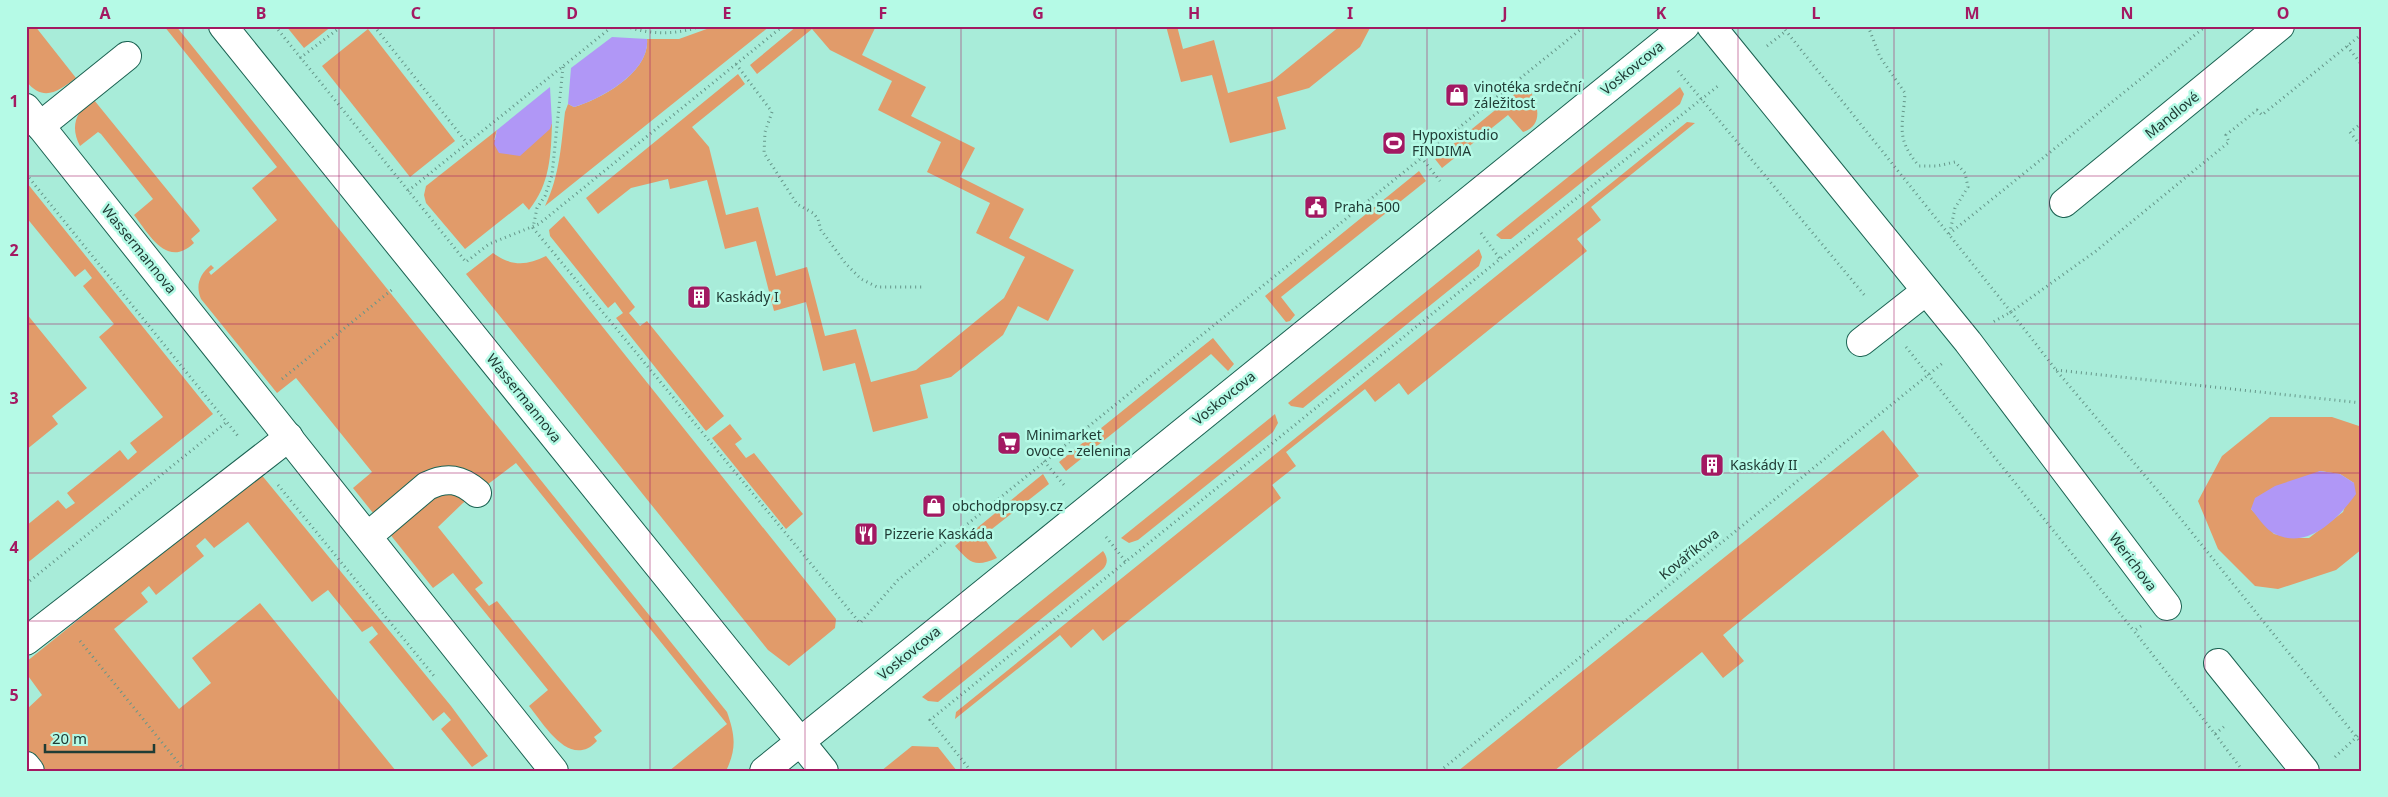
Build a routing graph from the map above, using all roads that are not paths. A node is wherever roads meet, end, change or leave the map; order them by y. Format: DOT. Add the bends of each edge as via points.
graph roads {
  1 [pos="223,26"];
  2 [pos="1684,26"];
  3 [pos="1711,26"];
  4 [pos="2280,26"];
  5 [pos="127,56"];
  6 [pos="33,117"];
  7 [pos="2064,203"];
  8 [pos="1926,291"];
  9 [pos="1861,342"];
  10 [pos="289,437"];
  11 [pos="477,493"];
  12 [pos="368,536"];
  13 [pos="2167,606"];
  14 [pos="26,641"];
  15 [pos="2218,663"];
  16 [pos="800,742"];
  17 [pos="26,766"];
  18 [pos="30,771"];
  19 [pos="554,771"];
  20 [pos="764,771"];
  21 [pos="824,771"];
  22 [pos="2305,771"];
  1 -- 16 [label="street, Wassermannova"];
  2 -- 16 [label="street, Voskovcova"];
  3 -- 8 [label="street"];
  4 -- 7 [label="street, Mandlové"];
  5 -- 6 [label="street"];
  6 -- 10 [label="street, Wassermannova"];
  8 -- 9 [label="street"];
  8 -- 13 [label="street, Werichova" via="1977,334"];
  10 -- 12 [label="street, Wassermannova"];
  10 -- 14 [label="street"];
  11 -- 12 [label="street" via="455,479 436,481"];
  12 -- 19 [label="street, Wassermannova"];
  15 -- 22 [label="street"];
  16 -- 20 [label="street, Voskovcova"];
  16 -- 21 [label="street, Wassermannova"];
  17 -- 18 [label="street"];
}
